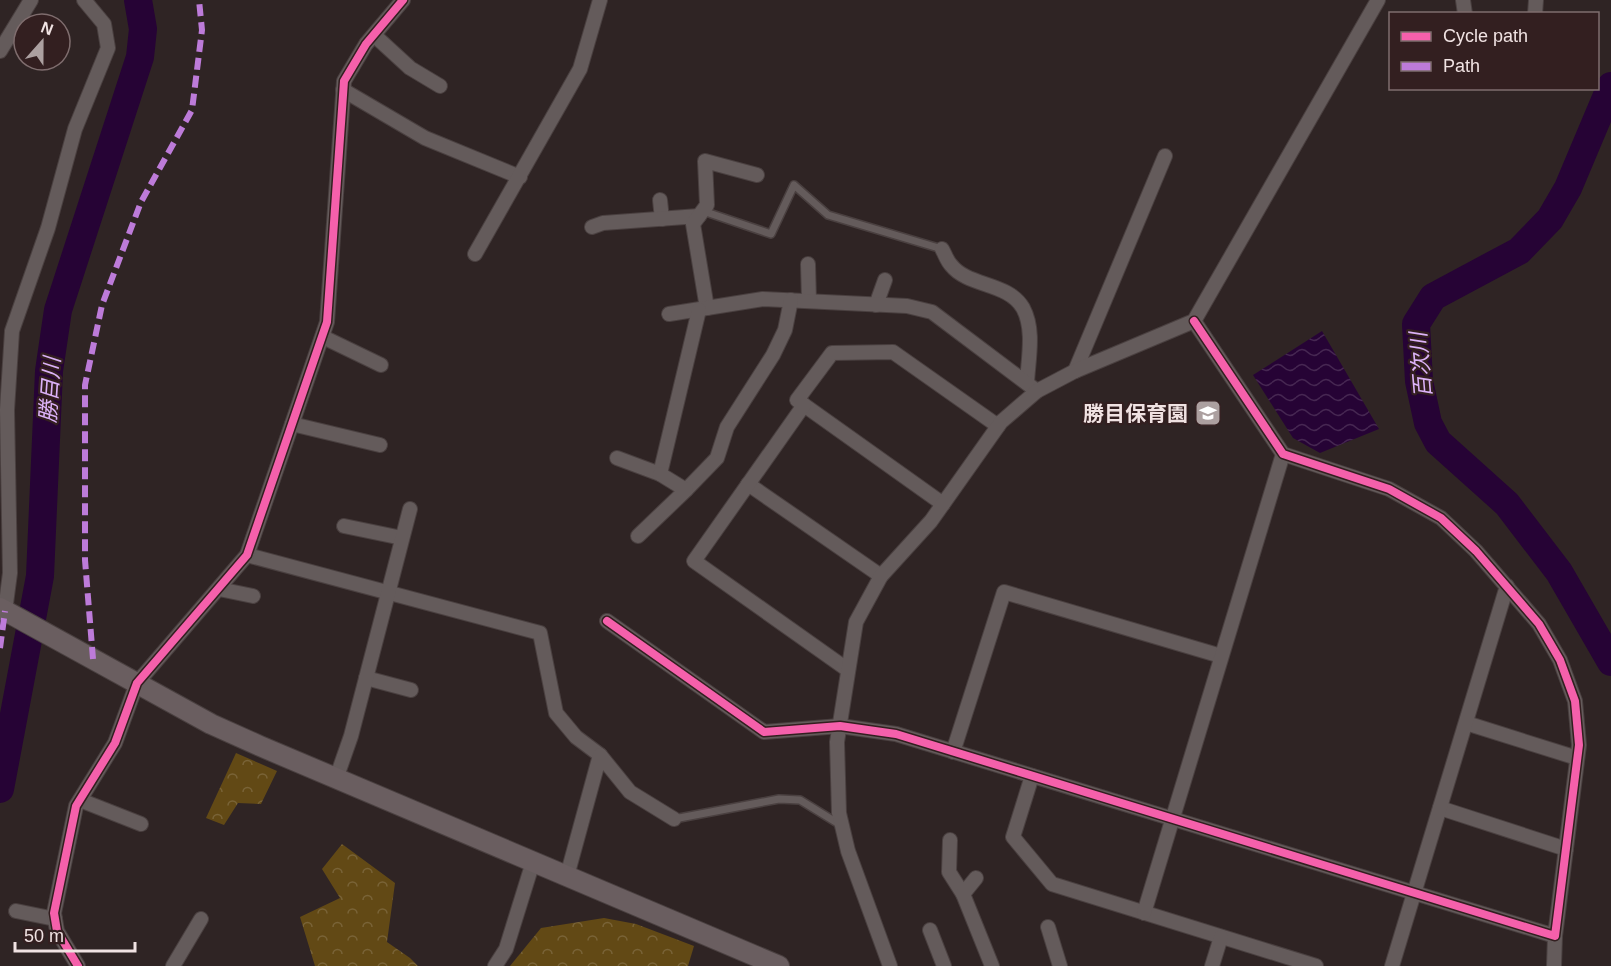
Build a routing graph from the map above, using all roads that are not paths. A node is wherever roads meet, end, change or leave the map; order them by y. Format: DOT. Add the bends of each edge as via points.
graph roads {
  1 [pos="31,0"];
  2 [pos="84,0"];
  3 [pos="404,0"];
  4 [pos="600,0"];
  5 [pos="1378,0"];
  6 [pos="374,35"];
  7 [pos="0,51"];
  8 [pos="440,86"];
  9 [pos="343,90"];
  10 [pos="1165,156"];
  11 [pos="757,175"];
  12 [pos="520,177"];
  13 [pos="660,200"];
  14 [pos="701,214"];
  15 [pos="662,219"];
  16 [pos="592,227"];
  17 [pos="942,249"];
  18 [pos="475,254"];
  19 [pos="808,264"];
  20 [pos="885,280"];
  21 [pos="791,300"];
  22 [pos="809,301"];
  23 [pos="876,305"];
  24 [pos="703,309"];
  25 [pos="669,315"];
  26 [pos="1194,321"];
  27 [pos="323,337"];
  28 [pos="381,365"];
  29 [pos="1076,371"];
  30 [pos="1032,387"];
  31 [pos="804,405"];
  32 [pos="292,424"];
  33 [pos="998,426"];
  34 [pos="381,445"];
  35 [pos="1283,454"];
  36 [pos="617,458"];
  37 [pos="660,474"];
  38 [pos="748,484"];
  39 [pos="686,490"];
  40 [pos="943,504"];
  41 [pos="410,509"];
  42 [pos="344,526"];
  43 [pos="638,536"];
  44 [pos="402,538"];
  45 [pos="246,555"];
  46 [pos="880,576"];
  47 [pos="1507,586"];
  48 [pos="219,589"];
  49 [pos="388,592"];
  50 [pos="253,596"];
  51 [pos="7,612"];
  52 [pos="607,621"];
  53 [pos="1221,656"];
  54 [pos="848,670"];
  55 [pos="366,678"];
  56 [pos="137,682"];
  57 [pos="411,690"];
  58 [pos="1466,723"];
  59 [pos="840,726"];
  60 [pos="954,752"];
  61 [pos="600,755"];
  62 [pos="1577,758"];
  63 [pos="1032,776"];
  64 [pos="336,779"];
  65 [pos="80,800"];
  66 [pos="1440,808"];
  67 [pos="674,819"];
  68 [pos="1170,819"];
  69 [pos="141,824"];
  70 [pos="843,827"];
  71 [pos="950,840"];
  72 [pos="1566,849"];
  73 [pos="533,862"];
  74 [pos="567,876"];
  75 [pos="976,878"];
  76 [pos="963,894"];
  77 [pos="1414,894"];
  78 [pos="16,911"];
  79 [pos="1144,913"];
  80 [pos="55,919"];
  81 [pos="201,919"];
  82 [pos="1048,927"];
  83 [pos="930,930"];
  84 [pos="1555,936"];
  85 [pos="1221,938"];
  86 [pos="78,966"];
  87 [pos="173,966"];
  88 [pos="495,966"];
  89 [pos="779,966"];
  90 [pos="890,966"];
  91 [pos="944,966"];
  92 [pos="992,966"];
  93 [pos="1060,966"];
  94 [pos="1212,966"];
  95 [pos="1316,966"];
  96 [pos="1392,966"];
  97 [pos="1554,966"];
  1 -- 7 [label="street"];
  2 -- 51 [label="street" via="104,24 108,48 75,129 48,228 12,331 7,410"];
  3 -- 6 [label="street"];
  4 -- 12 [label="street" via="580,69"];
  5 -- 26 [label="street"];
  6 -- 8 [label="street" via="410,68"];
  6 -- 9 [label="street" via="344,81"];
  9 -- 12 [label="street" via="425,138"];
  9 -- 27 [label="street"];
  10 -- 29 [label="street"];
  11 -- 14 [label="street" via="705,161 707,205"];
  12 -- 18 [label="street"];
  13 -- 15 [label="street"];
  14 -- 15 [label="street"];
  14 -- 17 [label="lane" via="771,234 794,185 828,215"];
  14 -- 24 [label="street" via="693,224"];
  15 -- 16 [label="street"];
  17 -- 30 [label="street" via="951,266 964,276 1001,290 1023,308 1030,341"];
  19 -- 22 [label="street"];
  20 -- 23 [label="street"];
  21 -- 22 [label="street"];
  21 -- 24 [label="street" via="764,299"];
  21 -- 39 [label="street" via="785,330 727,427 717,458"];
  22 -- 23 [label="street"];
  23 -- 30 [label="street" via="932,312"];
  24 -- 25 [label="street"];
  24 -- 37 [label="street"];
  26 -- 29 [label="street"];
  26 -- 35 [label="street"];
  27 -- 28 [label="street"];
  27 -- 32 [label="street"];
  29 -- 30 [label="street"];
  30 -- 33 [label="street"];
  31 -- 33 [label="street" via="797,400 832,353 893,352"];
  31 -- 38 [label="street"];
  31 -- 40 [label="street"];
  32 -- 34 [label="street"];
  32 -- 45 [label="street"];
  33 -- 40 [label="street"];
  35 -- 47 [label="street" via="1389,489 1441,518"];
  35 -- 53 [label="street"];
  36 -- 37 [label="street"];
  37 -- 39 [label="street"];
  38 -- 46 [label="street"];
  38 -- 54 [label="street" via="694,561"];
  39 -- 43 [label="street"];
  40 -- 46 [label="street"];
  41 -- 44 [label="street"];
  42 -- 44 [label="street"];
  44 -- 49 [label="street"];
  45 -- 48 [label="street"];
  45 -- 49 [label="street"];
  46 -- 54 [label="street" via="856,622"];
  47 -- 58 [label="street"];
  47 -- 62 [label="street" via="1539,624 1560,660 1575,701"];
  48 -- 50 [label="street"];
  48 -- 56 [label="street"];
  49 -- 55 [label="street"];
  49 -- 61 [label="street" via="540,633 556,713 576,737"];
  51 -- 56 [label="street"];
  52 -- 59 [label="street" via="764,732"];
  53 -- 60 [label="street" via="1004,592"];
  53 -- 68 [label="street"];
  54 -- 59 [label="street"];
  55 -- 57 [label="street"];
  55 -- 64 [label="street"];
  56 -- 64 [label="street" via="211,724"];
  56 -- 65 [label="street" via="115,743"];
  58 -- 62 [label="street"];
  58 -- 66 [label="street"];
  59 -- 60 [label="street" via="896,734"];
  59 -- 70 [label="street" via="837,753"];
  60 -- 63 [label="street"];
  61 -- 67 [label="street" via="630,792"];
  61 -- 74 [label="street"];
  62 -- 72 [label="street"];
  63 -- 68 [label="street"];
  63 -- 79 [label="street" via="1013,837 1052,884"];
  64 -- 73 [label="street"];
  65 -- 69 [label="street"];
  65 -- 80 [label="street"];
  66 -- 72 [label="street"];
  66 -- 77 [label="street"];
  67 -- 70 [label="lane" via="779,799 800,800"];
  68 -- 77 [label="street"];
  68 -- 79 [label="street"];
  70 -- 90 [label="street"];
  71 -- 76 [label="street" via="949,872"];
  72 -- 84 [label="street"];
  73 -- 74 [label="street"];
  73 -- 88 [label="street" via="506,929 506,949"];
  74 -- 89 [label="street"];
  75 -- 76 [label="street"];
  76 -- 92 [label="street"];
  77 -- 84 [label="street"];
  77 -- 96 [label="street"];
  78 -- 80 [label="street"];
  79 -- 85 [label="street"];
  80 -- 86 [label="street" via="57,931"];
  81 -- 87 [label="street"];
  82 -- 93 [label="street"];
  83 -- 91 [label="street"];
  84 -- 97 [label="street"];
  85 -- 94 [label="street"];
  85 -- 95 [label="street"];
}
